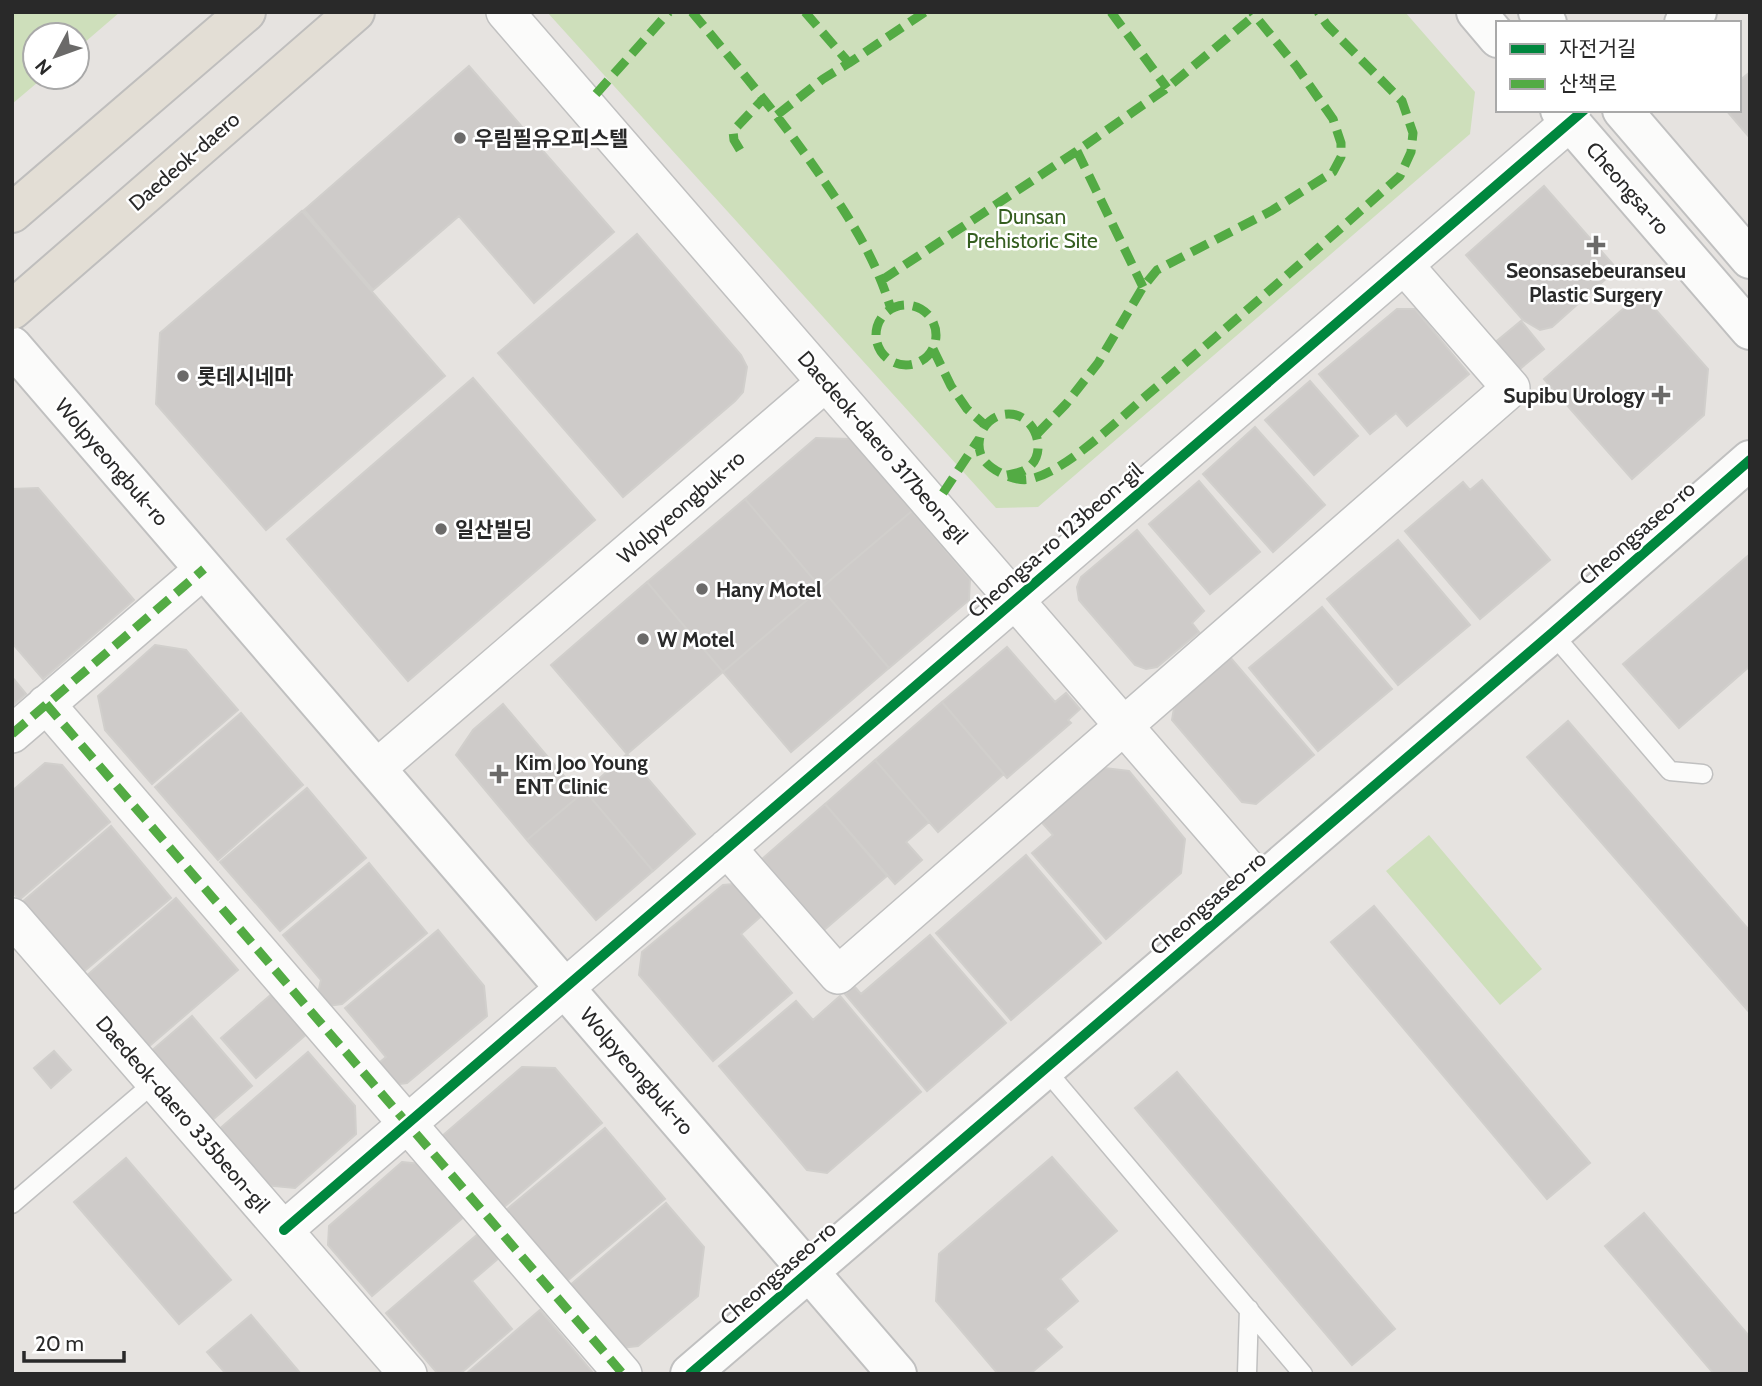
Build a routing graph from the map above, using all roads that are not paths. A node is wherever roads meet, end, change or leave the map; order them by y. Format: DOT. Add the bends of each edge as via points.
graph roads {
  1 [pos="246,12"];
  2 [pos="355,12"];
  3 [pos="505,12"];
  4 [pos="1476,12"];
  5 [pos="1496,36"];
  6 [pos="1624,112"];
  7 [pos="1571,114"];
  8 [pos="12,213"];
  9 [pos="1750,259"];
  10 [pos="1404,265"];
  11 [pos="12,310"];
  12 [pos="1750,330"];
  13 [pos="12,346"];
  14 [pos="827,382"];
  15 [pos="1750,460"];
  16 [pos="204,569"];
  17 [pos="1015,600"];
  18 [pos="1552,633"];
  19 [pos="46,704"];
  20 [pos="1124,726"];
  21 [pos="12,733"];
  22 [pos="376,769"];
  23 [pos="1703,774"];
  24 [pos="727,848"];
  25 [pos="1260,883"];
  26 [pos="12,917"];
  27 [pos="565,988"];
  28 [pos="1045,1069"];
  29 [pos="155,1082"];
  30 [pos="407,1124"];
  31 [pos="12,1204"];
  32 [pos="284,1230"];
  33 [pos="810,1271"];
  34 [pos="1249,1309"];
  35 [pos="408,1374"];
  36 [pos="624,1374"];
  37 [pos="690,1374"];
  38 [pos="897,1374"];
  39 [pos="1247,1374"];
  40 [pos="1303,1374"];
  1 -- 8 [label="main road"];
  2 -- 11 [label="main road, Daedeok-daero"];
  3 -- 14 [label="street, Daedeok-daero 317beon-gil"];
  4 -- 5 [label="street"];
  6 -- 9 [label="street"];
  7 -- 10 [label="street, Cheongsa-ro 123beon-gil"];
  7 -- 12 [label="street, Cheongsa-ro"];
  10 -- 17 [label="street, Cheongsa-ro 123beon-gil"];
  10 -- 20 [label="street" via="1511,388"];
  13 -- 16 [label="street, Wolpyeongbuk-ro"];
  14 -- 17 [label="street, Daedeok-daero 317beon-gil"];
  14 -- 22 [label="street, Wolpyeongbuk-ro"];
  15 -- 18 [label="street, Cheongsaseo-ro"];
  16 -- 19 [label="street"];
  16 -- 22 [label="street, Wolpyeongbuk-ro"];
  17 -- 20 [label="street, Daedeok-daero 317beon-gil"];
  17 -- 24 [label="street, Cheongsa-ro 123beon-gil"];
  18 -- 23 [label="lane" via="1670,771"];
  18 -- 25 [label="street, Cheongsaseo-ro"];
  19 -- 21 [label="street"];
  19 -- 30 [label="street"];
  20 -- 24 [label="street" via="838,975"];
  20 -- 25 [label="street, Daedeok-daero 317beon-gil"];
  22 -- 27 [label="street, Wolpyeongbuk-ro"];
  24 -- 27 [label="street, Cheongsa-ro 123beon-gil"];
  25 -- 28 [label="street, Cheongsaseo-ro"];
  26 -- 29 [label="street, Daedeok-daero 335beon-gil"];
  27 -- 30 [label="street, Cheongsa-ro 123beon-gil"];
  27 -- 33 [label="street, Wolpyeongbuk-ro"];
  28 -- 33 [label="street, Cheongsaseo-ro"];
  28 -- 34 [label="lane"];
  29 -- 31 [label="lane"];
  29 -- 32 [label="street, Daedeok-daero 335beon-gil"];
  30 -- 32 [label="street, Cheongsa-ro 123beon-gil"];
  30 -- 36 [label="street"];
  32 -- 35 [label="street, Daedeok-daero 335beon-gil"];
  33 -- 37 [label="street, Cheongsaseo-ro"];
  33 -- 38 [label="street, Wolpyeongbuk-ro"];
  34 -- 39 [label="lane"];
  34 -- 40 [label="lane"];
}
